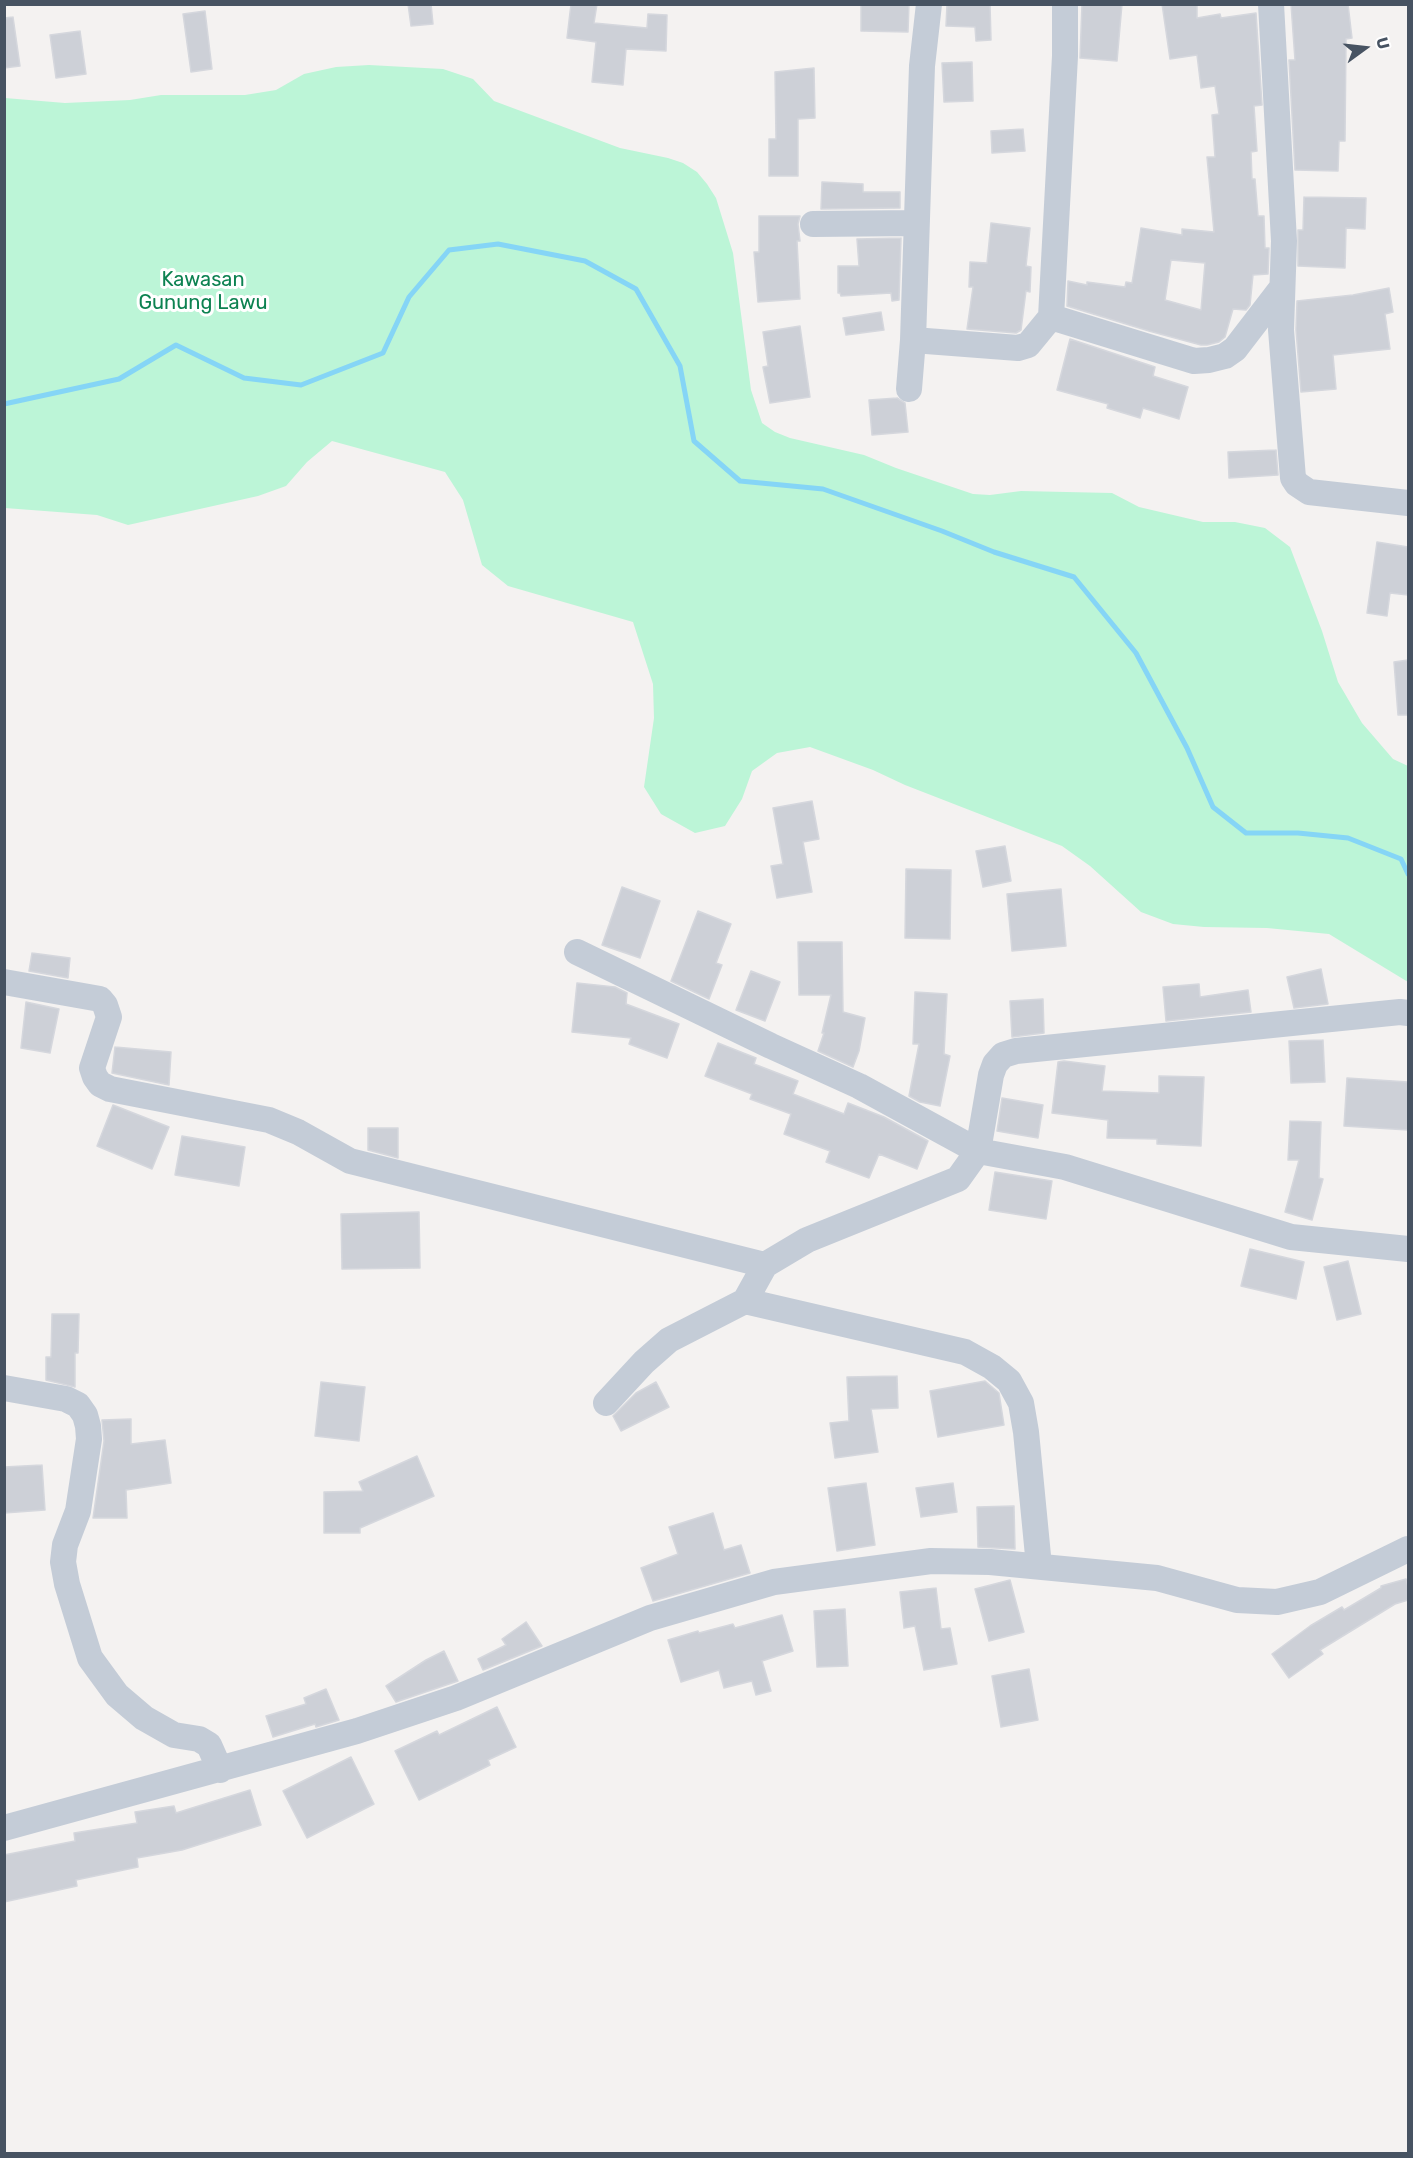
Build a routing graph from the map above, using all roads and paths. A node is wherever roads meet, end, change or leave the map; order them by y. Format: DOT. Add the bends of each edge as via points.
graph roads {
  1 [pos="929,4"];
  2 [pos="1065,4"];
  3 [pos="1271,4"];
  4 [pos="916,223"];
  5 [pos="813,224"];
  6 [pos="1281,289"];
  7 [pos="1052,317"];
  8 [pos="913,339"];
  9 [pos="909,389"];
  10 [pos="1408,503"];
  11 [pos="577,952"];
  12 [pos="4,982"];
  13 [pos="1408,1013"];
  14 [pos="978,1151"];
  15 [pos="1408,1249"];
  16 [pos="765,1265"];
  17 [pos="745,1301"];
  18 [pos="4,1388"];
  19 [pos="606,1403"];
  20 [pos="1408,1549"];
  21 [pos="1039,1566"];
  22 [pos="220,1770"];
  23 [pos="4,1828"];
  1 -- 4 [label="street" via="922,66"];
  2 -- 7 [label="street"];
  3 -- 6 [label="street" via="1284,241"];
  4 -- 5 [label="street"];
  4 -- 8 [label="street"];
  6 -- 7 [label="street" via="1235,349 1225,356 1194,362"];
  6 -- 10 [label="street" via="1293,478 1309,492"];
  7 -- 8 [label="street" via="1028,345 1018,348"];
  8 -- 9 [label="street"];
  11 -- 14 [label="street" via="860,1086"];
  12 -- 16 [label="street" via="100,999 109,1017 92,1068 100,1084 110,1089 269,1120 350,1161"];
  13 -- 14 [label="street" via="1016,1050 1003,1055 995,1064"];
  14 -- 15 [label="street" via="1065,1167 1291,1237"];
  14 -- 16 [label="street" via="958,1179 807,1240"];
  16 -- 17 [label="street"];
  17 -- 19 [label="street" via="669,1340"];
  17 -- 21 [label="street" via="964,1352 1009,1381 1021,1403 1026,1432"];
  18 -- 22 [label="street" via="66,1399 78,1405 85,1415 89,1439 78,1511 63,1562 90,1658 117,1695 144,1718 174,1735 199,1739 209,1745"];
  20 -- 21 [label="street" via="1320,1592 1277,1602 1237,1600 1157,1578"];
  21 -- 22 [label="street" via="931,1562 774,1582 650,1618 434,1706"];
  22 -- 23 [label="street"];
}
